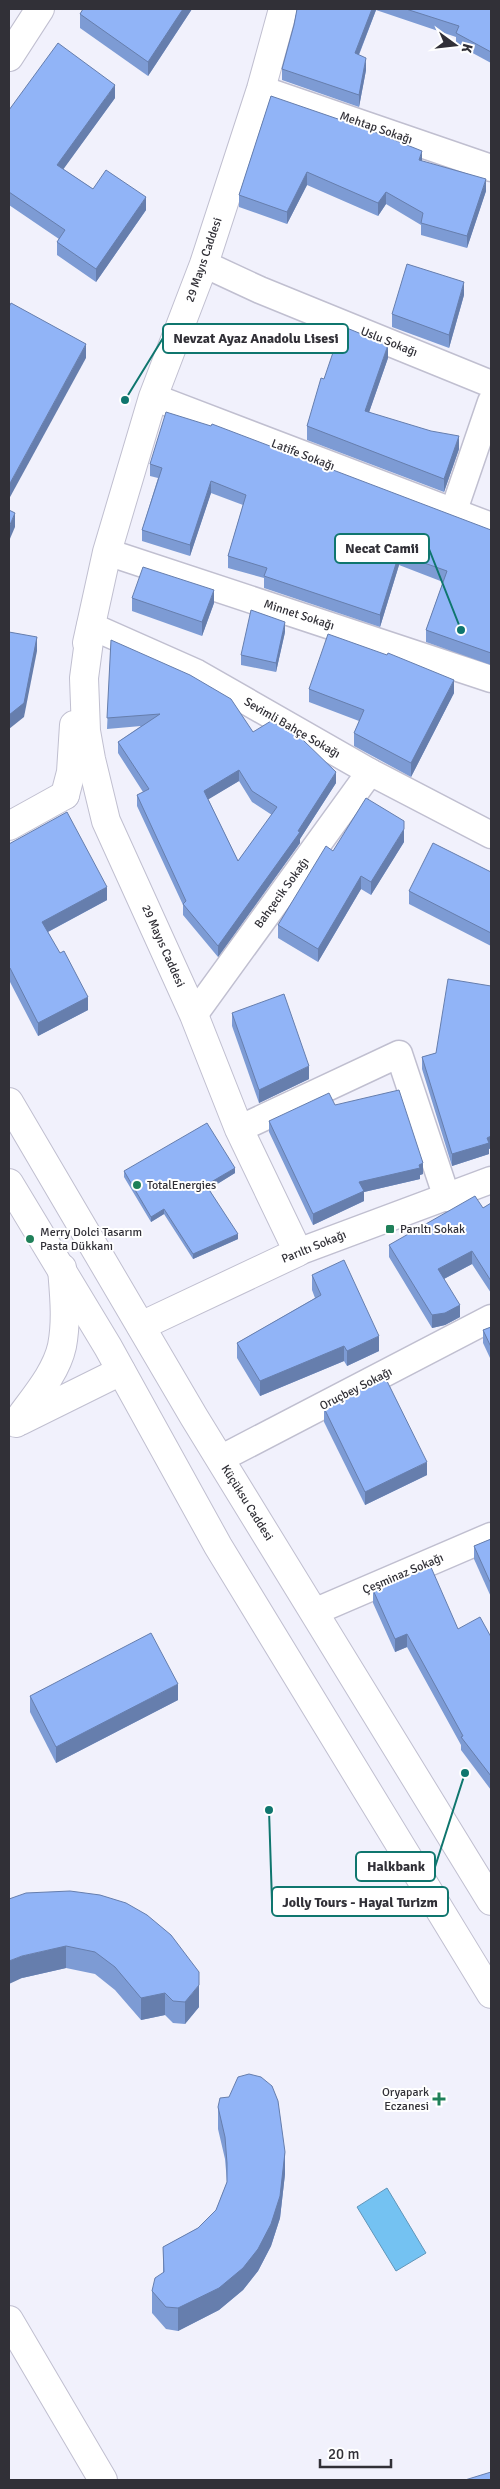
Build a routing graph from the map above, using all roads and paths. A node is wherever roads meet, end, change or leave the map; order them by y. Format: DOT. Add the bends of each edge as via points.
graph roads {
  1 [pos="40,9"];
  2 [pos="283,9"];
  3 [pos="9,57"];
  4 [pos="261,89"];
  5 [pos="491,168"];
  6 [pos="204,264"];
  7 [pos="491,384"];
  8 [pos="153,398"];
  9 [pos="491,402"];
  10 [pos="453,513"];
  11 [pos="491,526"];
  12 [pos="107,552"];
  13 [pos="91,626"];
  14 [pos="491,679"];
  15 [pos="370,772"];
  16 [pos="65,795"];
  17 [pos="106,821"];
  18 [pos="9,826"];
  19 [pos="491,834"];
  20 [pos="194,1014"];
  21 [pos="9,1102"];
  22 [pos="239,1129"];
  23 [pos="491,1180"];
  24 [pos="9,1183"];
  25 [pos="447,1198"];
  26 [pos="298,1252"];
  27 [pos="62,1268"];
  28 [pos="491,1318"];
  29 [pos="141,1326"];
  30 [pos="121,1371"];
  31 [pos="194,1417"];
  32 [pos="12,1425"];
  33 [pos="220,1459"];
  34 [pos="491,1536"];
  35 [pos="314,1612"];
  36 [pos="484,1871"];
  37 [pos="491,1901"];
  38 [pos="491,1994"];
  39 [pos="9,2320"];
  40 [pos="103,2480"];
  1 -- 3 [label="main road"];
  2 -- 4 [label="main road, 29 Mayıs Caddesi"];
  4 -- 5 [label="street, Mehtap Sokağı"];
  4 -- 6 [label="main road, 29 Mayıs Caddesi"];
  6 -- 7 [label="street, Uslu Sokağı"];
  6 -- 8 [label="main road, 29 Mayıs Caddesi"];
  8 -- 10 [label="street, Latife Sokağı"];
  8 -- 12 [label="main road, 29 Mayıs Caddesi"];
  9 -- 10 [label="street"];
  10 -- 11 [label="street, Latife Sokağı"];
  12 -- 13 [label="main road, 29 Mayıs Caddesi"];
  12 -- 14 [label="street, Minnet Sokağı"];
  13 -- 15 [label="street, Sevimli Bahçe Sokağı" via="197,674"];
  13 -- 16 [label="main road, 29 Mayıs Caddesi" via="75,704 71,772"];
  13 -- 17 [label="main road, 29 Mayıs Caddesi" via="84,678 86,731"];
  15 -- 19 [label="street, Sevimli Bahçe Sokağı"];
  15 -- 20 [label="street, Bahçecik Sokağı"];
  16 -- 17 [label="main road" via="92,803"];
  16 -- 18 [label="main road"];
  17 -- 20 [label="main road, 29 Mayıs Caddesi"];
  20 -- 22 [label="main road, 29 Mayıs Caddesi"];
  21 -- 29 [label="main road, Küçüksu Caddesi"];
  22 -- 25 [label="street" via="399,1054"];
  22 -- 26 [label="main road, 29 Mayıs Caddesi"];
  23 -- 25 [label="street, Parıltı Sokağı"];
  24 -- 27 [label="main road"];
  25 -- 26 [label="street, Parıltı Sokağı"];
  26 -- 29 [label="main road, Parıltı Sokağı"];
  27 -- 29 [label="main road" via="114,1317"];
  27 -- 30 [label="main road"];
  27 -- 32 [label="main road" via="65,1313 62,1347 49,1374"];
  28 -- 33 [label="street, Oruçbey Sokağı"];
  29 -- 31 [label="main road, Küçüksu Caddesi"];
  30 -- 31 [label="main road" via="146,1377"];
  30 -- 32 [label="main road"];
  30 -- 38 [label="main road" via="218,1546"];
  31 -- 33 [label="main road, Küçüksu Caddesi"];
  33 -- 35 [label="main road, Küçüksu Caddesi"];
  34 -- 35 [label="street, Çeşminaz Sokağı"];
  35 -- 36 [label="main road, Küçüksu Caddesi"];
  36 -- 37 [label="main road, Küçüksu Caddesi"];
  39 -- 40 [label="main road"];
}
